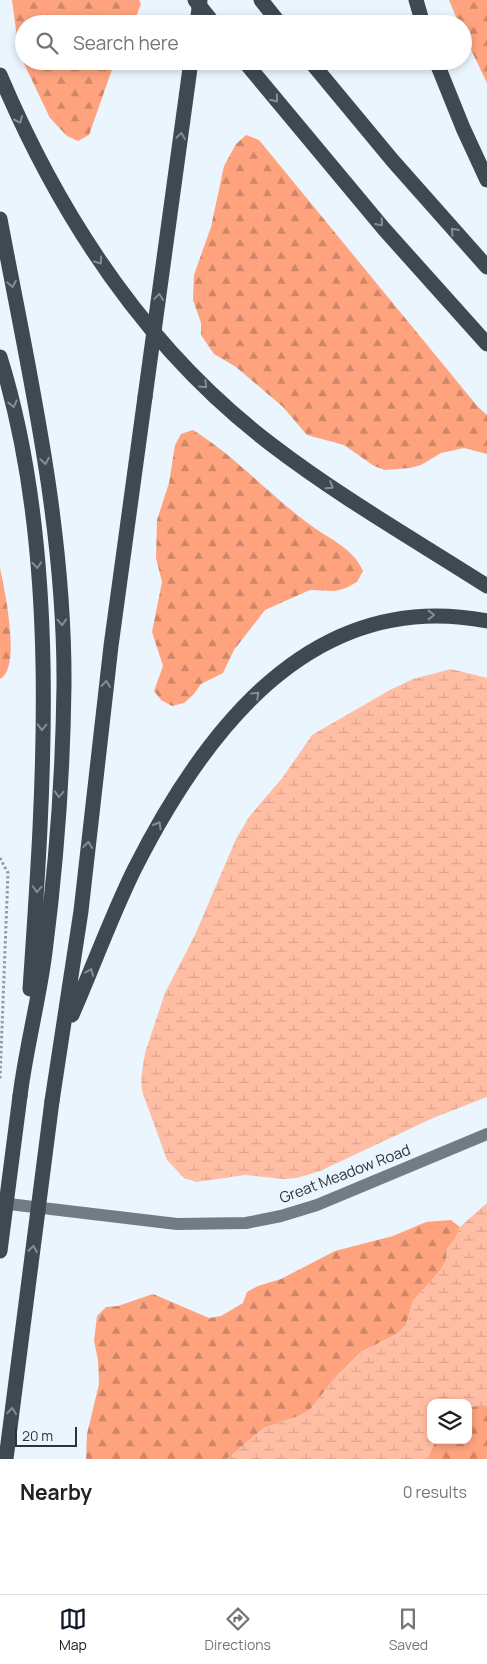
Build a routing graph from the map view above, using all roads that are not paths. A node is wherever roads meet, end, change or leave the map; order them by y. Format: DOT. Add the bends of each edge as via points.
graph roads {
  1 [pos="195,0"];
  2 [pos="200,0"];
  3 [pos="261,0"];
  4 [pos="416,0"];
  5 [pos="198,15"];
  6 [pos="207,15"];
  7 [pos="273,15"];
  8 [pos="420,15"];
  9 [pos="190,70"];
  10 [pos="252,70"];
  11 [pos="317,70"];
  12 [pos="440,70"];
  13 [pos="0,75"];
  14 [pos="487,180"];
  15 [pos="0,219"];
  16 [pos="487,267"];
  17 [pos="487,344"];
  18 [pos="0,357"];
  19 [pos="487,586"];
  20 [pos="487,621"];
  21 [pos="64,1033"];
  22 [pos="26,1050"];
  23 [pos="487,1134"];
  24 [pos="0,1203"];
  25 [pos="0,1251"];
  26 [pos="6,1459"];
  1 -- 6 [label="highway"];
  2 -- 5 [label="highway, bridge"];
  3 -- 7 [label="highway"];
  4 -- 8 [label="highway"];
  21 -- 9 [label="highway, one-way, bridge" via="119,580"];
  10 -- 17 [label="highway, one-way" via="384,229"];
  16 -- 11 [label="highway, one-way"];
  12 -- 14 [label="highway"];
  13 -- 19 [label="highway, one-way" via="38,160 78,228 125,296 192,374 289,458"];
  15 -- 22 [label="highway, one-way" via="46,462 58,560 63,639 61,754 45,953"];
  18 -- 22 [label="highway, one-way" via="24,459 36,550 40,616 40,844"];
  21 -- 20 [label="highway, one-way" via="119,902 154,833 200,760 252,698 290,664 311,651 336,637 370,625 424,614"];
  26 -- 21 [label="highway, one-way, bridge" via="55,1071"];
  22 -- 25 [label="highway, bridge"];
  23 -- 24 [label="street, Great Meadow Road" via="317,1205 246,1223 177,1224"];
}
